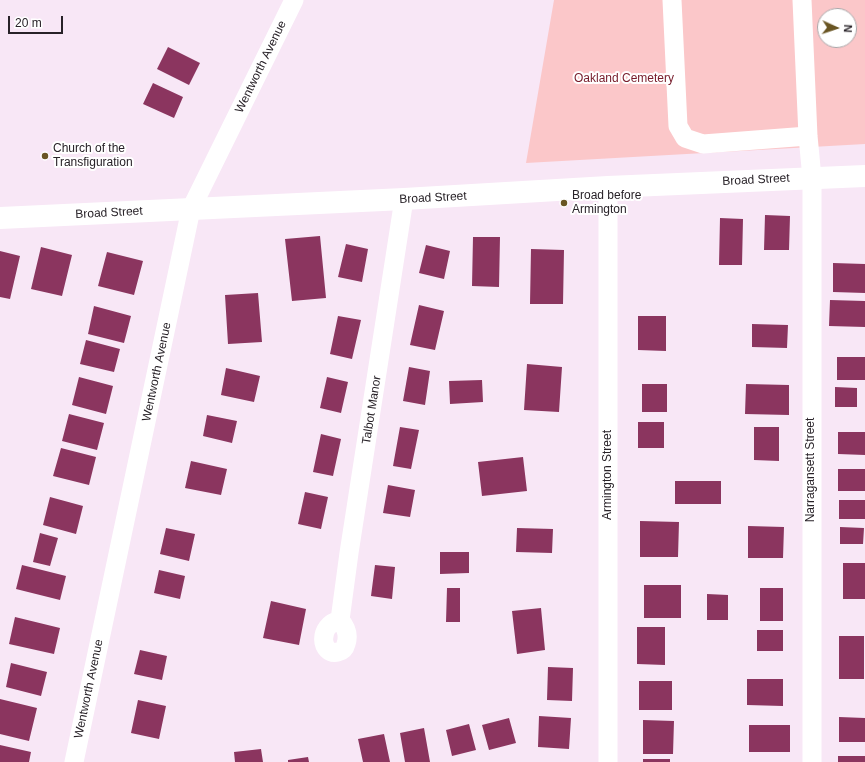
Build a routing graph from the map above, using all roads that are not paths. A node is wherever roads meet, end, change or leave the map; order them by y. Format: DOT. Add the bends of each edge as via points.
graph roads {
  1 [pos="294,0"];
  2 [pos="672,0"];
  3 [pos="802,0"];
  4 [pos="808,136"];
  5 [pos="865,176"];
  6 [pos="812,178"];
  7 [pos="608,187"];
  8 [pos="404,199"];
  9 [pos="191,209"];
  10 [pos="0,218"];
  11 [pos="340,620"];
  12 [pos="74,762"];
  13 [pos="608,762"];
  14 [pos="812,762"];
  1 -- 9 [label="street, Wentworth Avenue"];
  2 -- 4 [label="street" via="678,126 685,138 703,144"];
  3 -- 4 [label="street, Narragansett Street"];
  4 -- 6 [label="street, Narragansett Street"];
  5 -- 6 [label="main road, Broad Street"];
  6 -- 7 [label="main road, Broad Street"];
  6 -- 14 [label="street, Narragansett Street"];
  7 -- 8 [label="main road, Broad Street"];
  7 -- 13 [label="street, Armington Street"];
  8 -- 9 [label="main road, Broad Street"];
  8 -- 11 [label="street, Talbot Manor"];
  9 -- 10 [label="main road, Broad Street"];
  9 -- 12 [label="street, Wentworth Avenue"];
}
